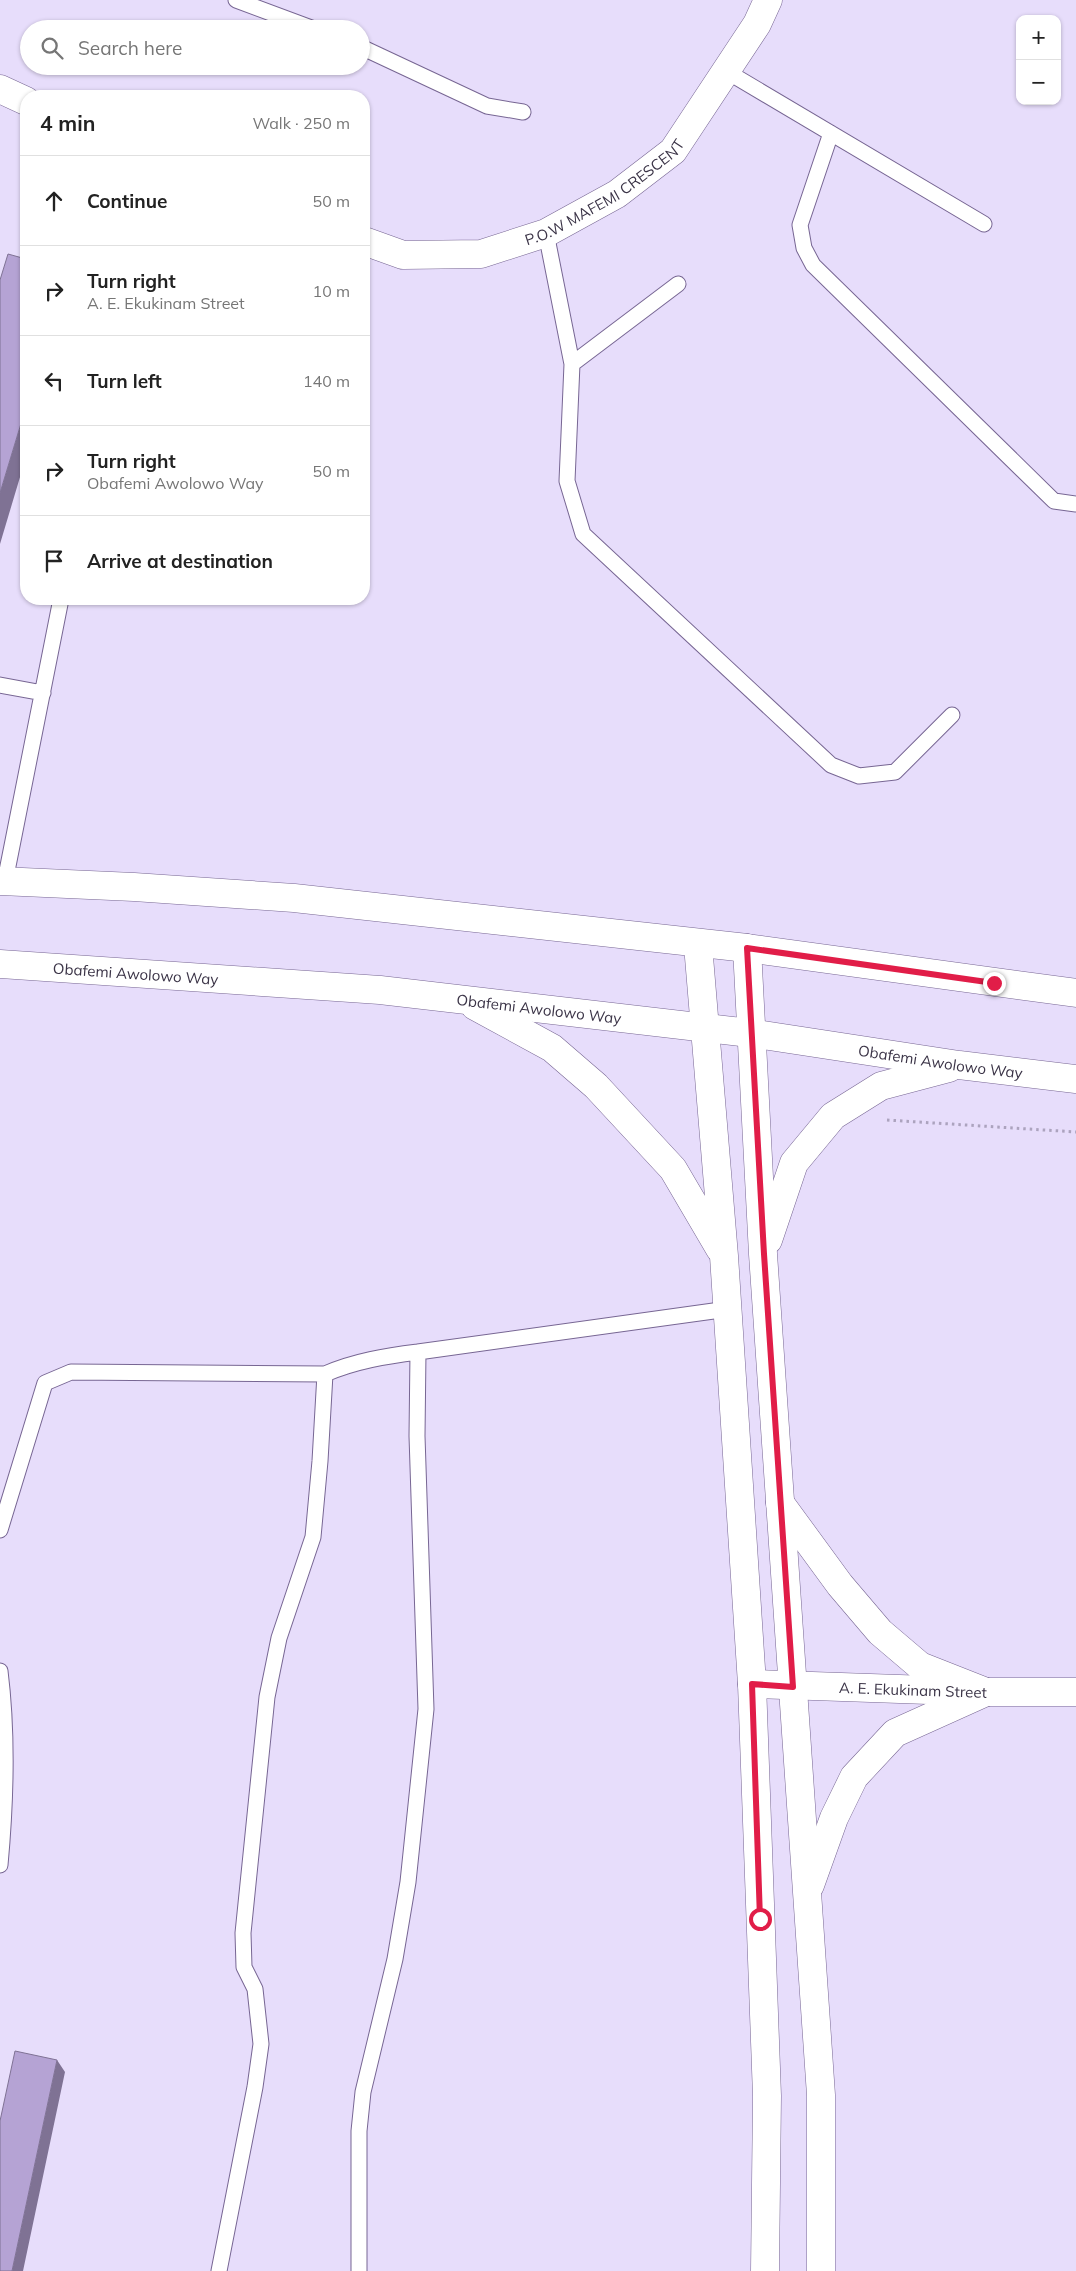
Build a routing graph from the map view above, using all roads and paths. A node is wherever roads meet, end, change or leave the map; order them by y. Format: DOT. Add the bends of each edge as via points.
graph roads {
  1 [pos="236,0"];
  2 [pos="768,0"];
  3 [pos="290,20"];
  4 [pos="370,50"];
  5 [pos="726,71"];
  6 [pos="523,112"];
  7 [pos="831,133"];
  8 [pos="984,224"];
  9 [pos="546,233"];
  10 [pos="370,242"];
  11 [pos="678,284"];
  12 [pos="572,364"];
  13 [pos="1076,504"];
  14 [pos="60,605"];
  15 [pos="0,685"];
  16 [pos="43,693"];
  17 [pos="952,715"];
  18 [pos="3,881"];
  19 [pos="698,945"];
  20 [pos="747,948"];
  21 [pos="0,964"];
  22 [pos="1076,993"];
  23 [pos="463,999"];
  24 [pos="704,1028"];
  25 [pos="750,1033"];
  26 [pos="960,1065"];
  27 [pos="1076,1079"];
  28 [pos="881,1120"];
  29 [pos="1076,1132"];
  30 [pos="764,1254"];
  31 [pos="724,1256"];
  32 [pos="728,1309"];
  33 [pos="418,1352"];
  34 [pos="325,1374"];
  35 [pos="780,1503"];
  36 [pos="0,1530"];
  37 [pos="0,1671"];
  38 [pos="752,1684"];
  39 [pos="793,1687"];
  40 [pos="986,1692"];
  41 [pos="1076,1692"];
  42 [pos="0,1865"];
  43 [pos="806,1895"];
  44 [pos="219,2271"];
  45 [pos="359,2271"];
  46 [pos="765,2271"];
  47 [pos="821,2271"];
  1 -- 3 [label="lane"];
  2 -- 5 [label="main road, P.O.W MAFEMI CRESCENT" via="757,24"];
  4 -- 6 [label="lane" via="487,106"];
  5 -- 7 [label="lane"];
  5 -- 9 [label="main road, P.O.W MAFEMI CRESCENT" via="673,151 617,194"];
  7 -- 8 [label="lane"];
  7 -- 13 [label="lane" via="800,225 804,248 813,265 1054,501"];
  9 -- 10 [label="main road, P.O.W MAFEMI CRESCENT" via="481,254 403,255"];
  9 -- 12 [label="lane"];
  11 -- 12 [label="lane"];
  12 -- 17 [label="lane" via="567,481 583,534 823,759 859,776 894,772"];
  14 -- 16 [label="lane"];
  15 -- 16 [label="lane"];
  16 -- 18 [label="lane"];
  18 -- 19 [label="main road" via="294,898"];
  19 -- 20 [label="main road"];
  19 -- 24 [label="main road"];
  20 -- 22 [label="main road"];
  20 -- 25 [label="main road"];
  21 -- 23 [label="main road, Obafemi Awolowo Way" via="380,990"];
  23 -- 24 [label="main road, Obafemi Awolowo Way"];
  23 -- 31 [label="main road" via="552,1048 596,1086 673,1169"];
  24 -- 25 [label="main road, Obafemi Awolowo Way"];
  24 -- 31 [label="main road"];
  25 -- 26 [label="main road, Obafemi Awolowo Way"];
  25 -- 30 [label="main road"];
  26 -- 27 [label="main road, Obafemi Awolowo Way"];
  26 -- 30 [label="main road" via="881,1086 833,1116 794,1163"];
  28 -- 29 [label="path"];
  30 -- 35 [label="main road"];
  31 -- 32 [label="main road"];
  32 -- 33 [label="lane"];
  32 -- 38 [label="main road"];
  33 -- 34 [label="lane" via="346,1365"];
  33 -- 45 [label="lane" via="417,1436 426,1709 408,1882 395,1959 363,2092 359,2131"];
  34 -- 36 [label="lane" via="71,1372 45,1383"];
  34 -- 44 [label="lane" via="313,1537 279,1638 268,1697 243,1933 244,1968 255,1989 261,2044"];
  35 -- 39 [label="main road"];
  35 -- 40 [label="main road" via="840,1585 880,1632 920,1666"];
  37 -- 42 [label="lane" via="6,1794"];
  38 -- 39 [label="main road, A. E. Ekukinam Street"];
  38 -- 46 [label="main road" via="767,2096"];
  39 -- 40 [label="main road, A. E. Ekukinam Street"];
  39 -- 43 [label="main road"];
  40 -- 41 [label="main road, A. E. Ekukinam Street"];
  40 -- 43 [label="main road" via="895,1733 854,1778 834,1818"];
  43 -- 47 [label="main road" via="821,2096"];
}
